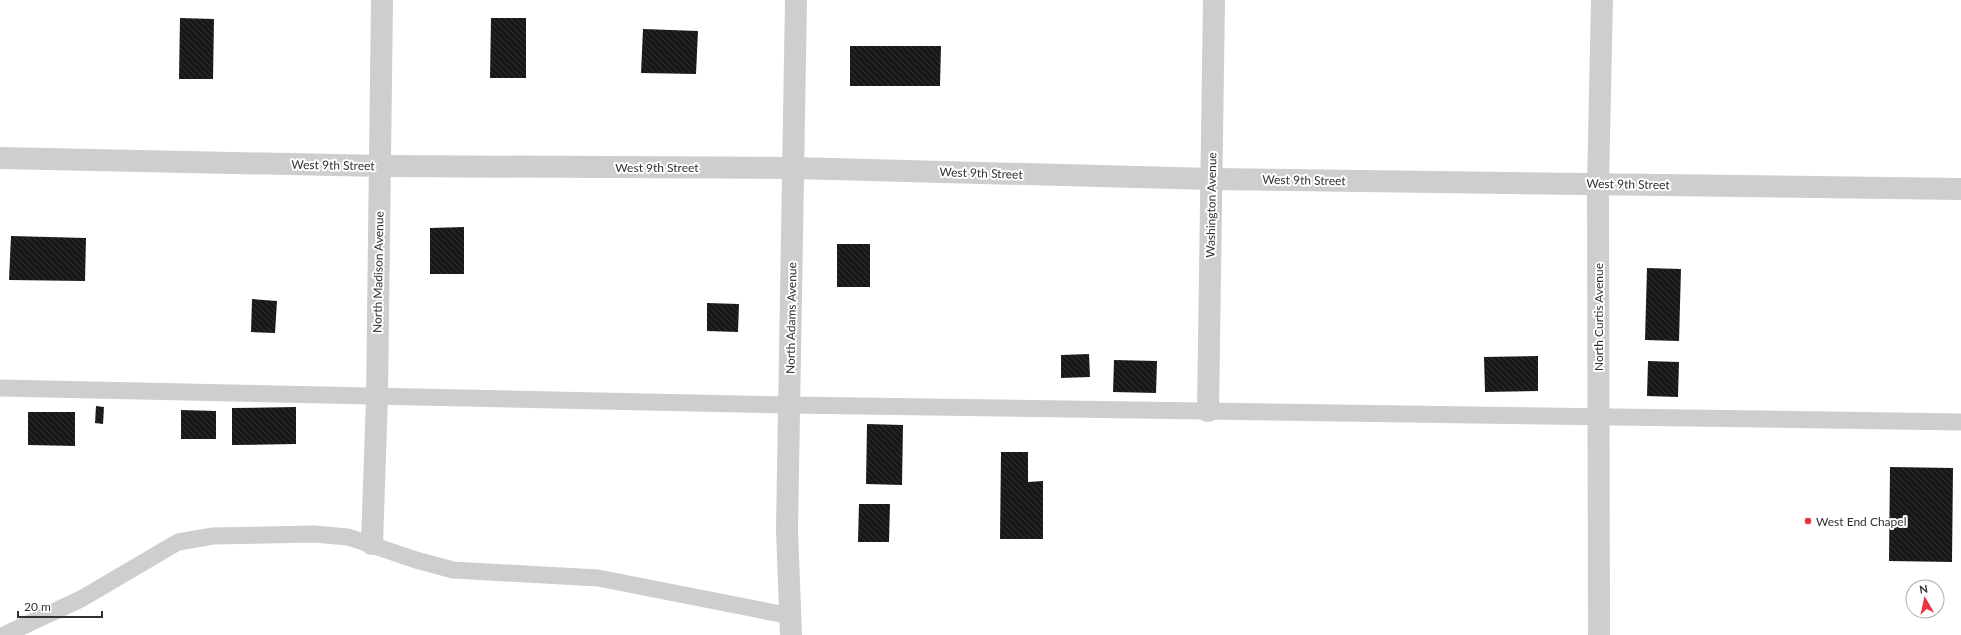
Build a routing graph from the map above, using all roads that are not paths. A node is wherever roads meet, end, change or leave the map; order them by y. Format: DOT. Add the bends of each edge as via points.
graph roads {
  1 [pos="382,0"];
  2 [pos="796,0"];
  3 [pos="1214,0"];
  4 [pos="1602,0"];
  5 [pos="0,158"];
  6 [pos="380,166"];
  7 [pos="794,168"];
  8 [pos="1211,179"];
  9 [pos="1598,184"];
  10 [pos="1961,189"];
  11 [pos="0,388"];
  12 [pos="376,397"];
  13 [pos="790,405"];
  14 [pos="1208,411"];
  15 [pos="1598,417"];
  16 [pos="1961,422"];
  17 [pos="372,544"];
  18 [pos="791,626"];
  19 [pos="4,635"];
  20 [pos="1599,635"];
  1 -- 6 [label="street, North Madison Avenue"];
  2 -- 7 [label="street, North Adams Avenue"];
  3 -- 8 [label="street, Washington Avenue"];
  4 -- 9 [label="street, North Curtis Avenue"];
  5 -- 6 [label="street, West 9th Street"];
  6 -- 7 [label="street, West 9th Street"];
  6 -- 12 [label="street, North Madison Avenue"];
  7 -- 8 [label="street, West 9th Street"];
  7 -- 13 [label="street, North Adams Avenue"];
  8 -- 9 [label="street, West 9th Street"];
  8 -- 14 [label="street, Washington Avenue"];
  9 -- 10 [label="street, West 9th Street"];
  9 -- 15 [label="street, North Curtis Avenue"];
  11 -- 12 [label="lane"];
  12 -- 13 [label="lane"];
  12 -- 17 [label="street, North Madison Avenue"];
  13 -- 14 [label="lane"];
  13 -- 18 [label="street, North Adams Avenue" via="787,530"];
  14 -- 15 [label="lane"];
  15 -- 16 [label="lane"];
  15 -- 20 [label="street, North Curtis Avenue"];
  17 -- 18 [label="lane" via="453,570 598,578"];
  17 -- 19 [label="lane" via="348,537 314,534 213,536 178,542 81,599"];
}
